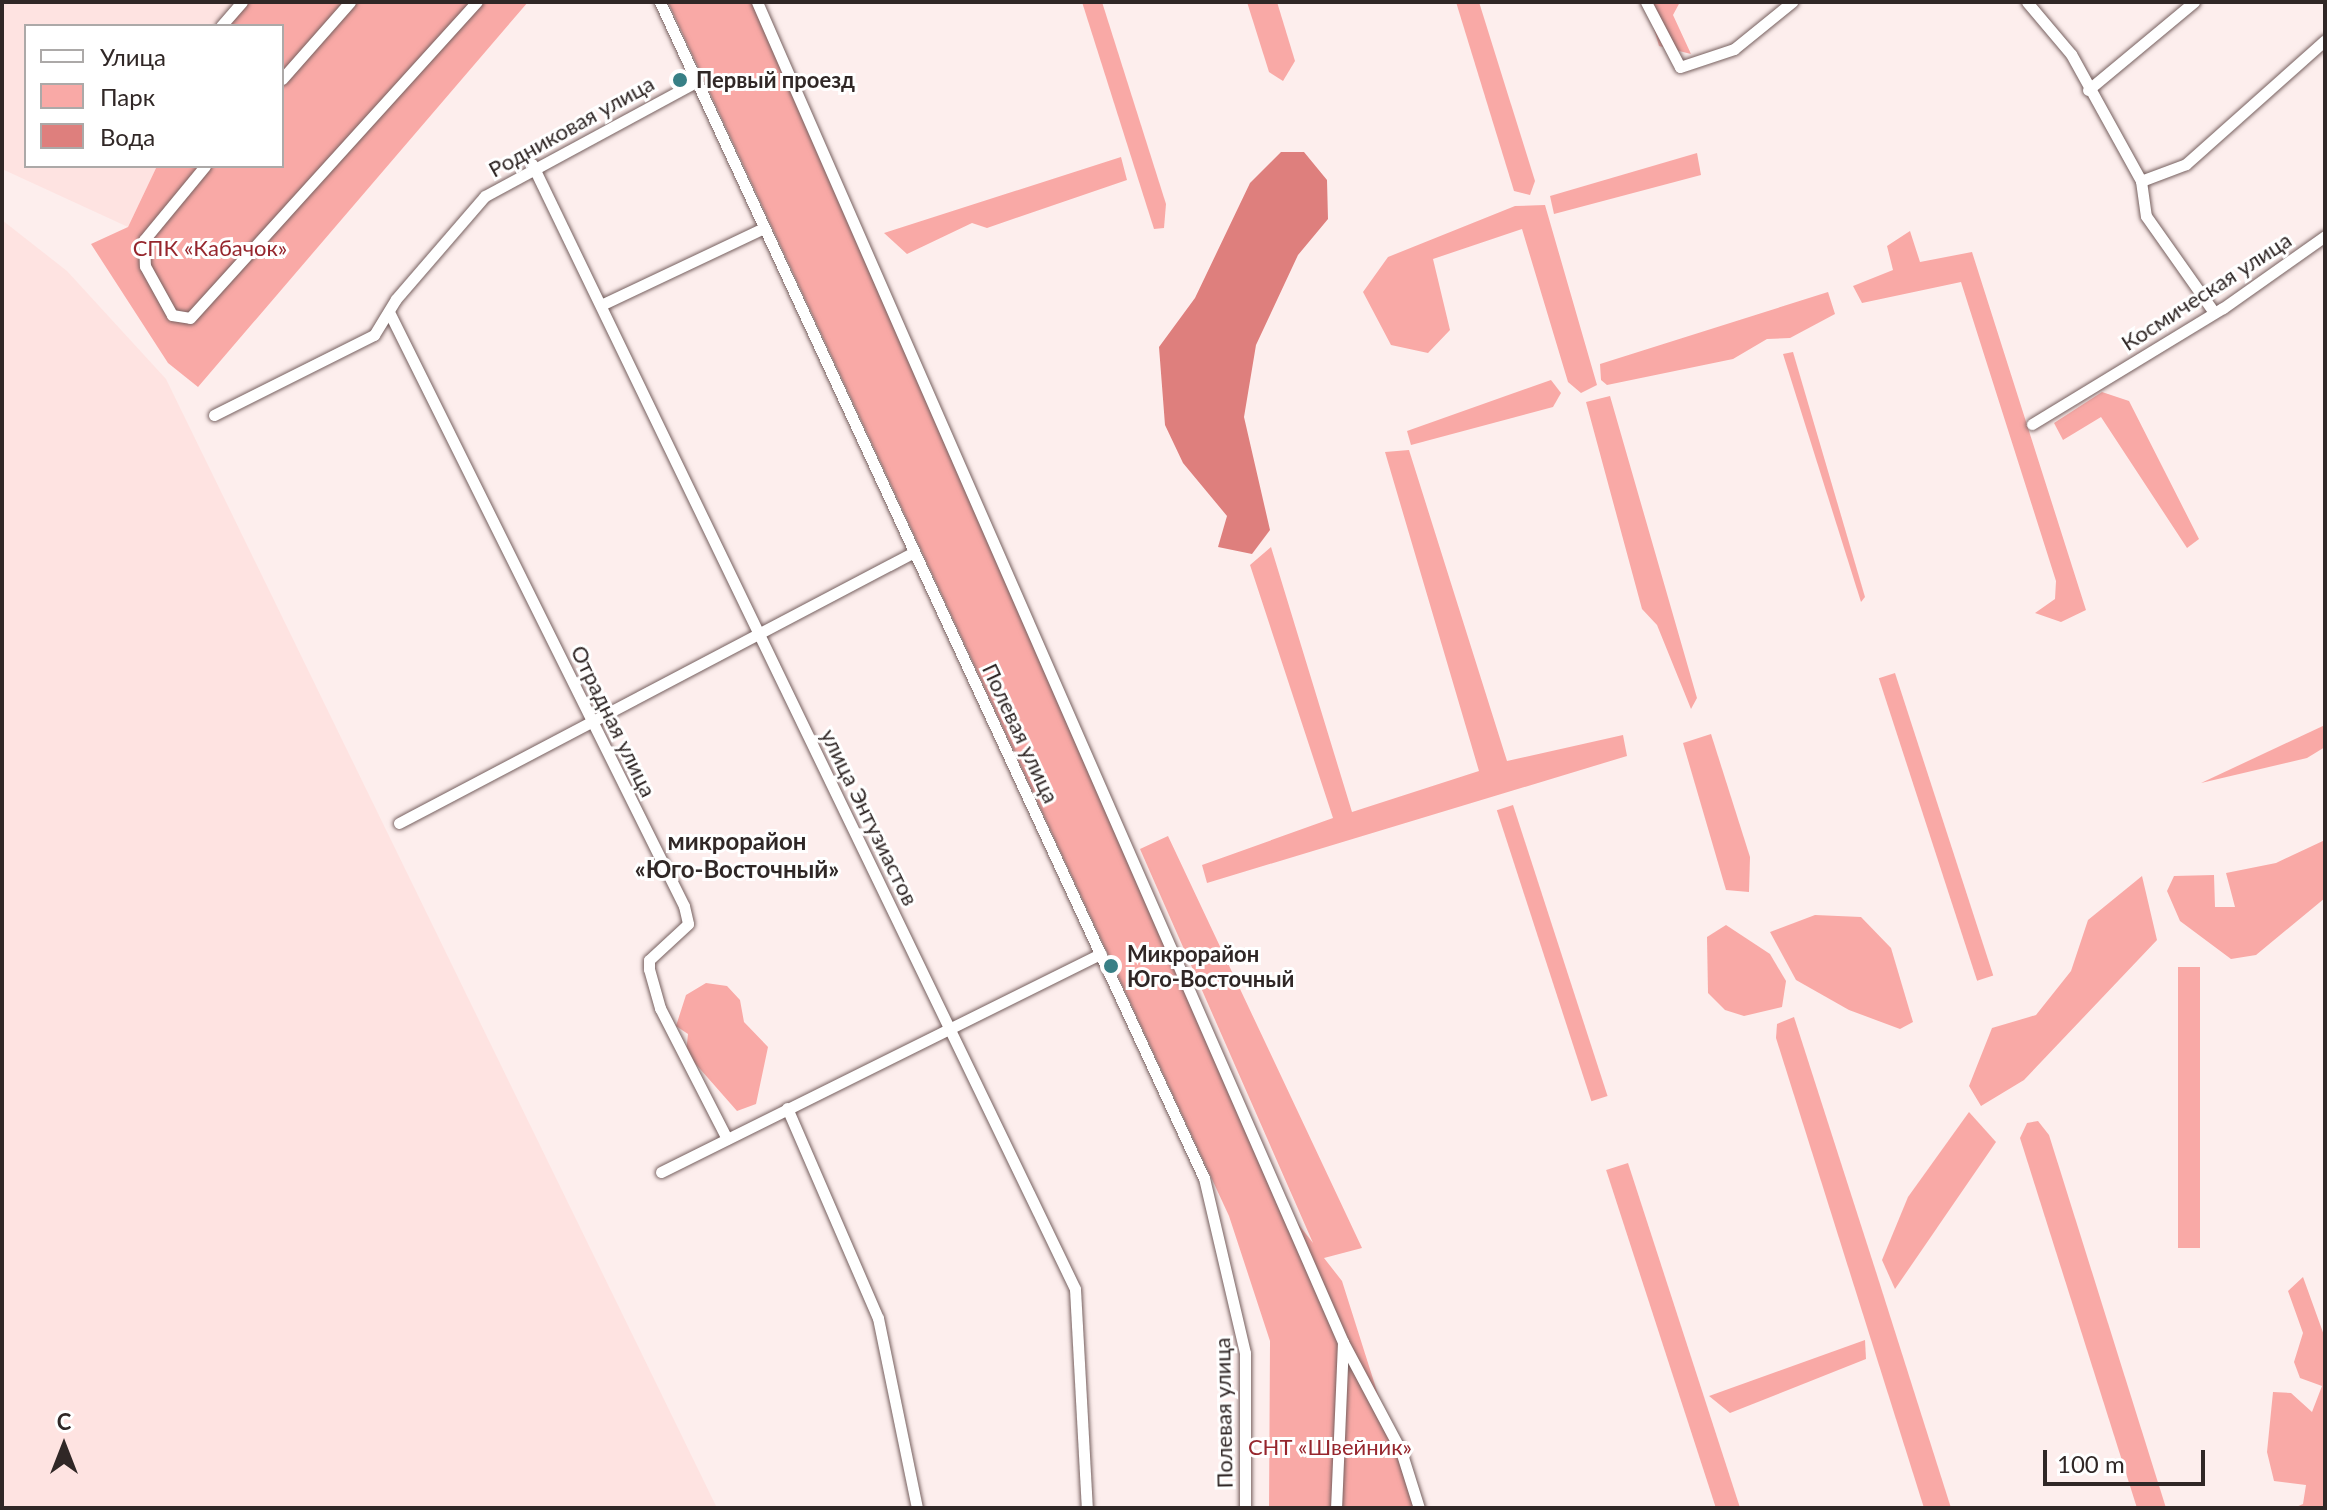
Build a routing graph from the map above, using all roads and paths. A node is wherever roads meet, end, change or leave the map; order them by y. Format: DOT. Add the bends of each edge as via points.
graph roads {
  1 [pos="242,2"];
  2 [pos="350,2"];
  3 [pos="477,2"];
  4 [pos="660,2"];
  5 [pos="757,2"];
  6 [pos="1646,2"];
  7 [pos="1792,2"];
  8 [pos="2027,2"];
  9 [pos="2194,2"];
  10 [pos="223,24"];
  11 [pos="2325,40"];
  12 [pos="284,77"];
  13 [pos="696,82"];
  14 [pos="2088,90"];
  15 [pos="532,164"];
  16 [pos="203,168"];
  17 [pos="2141,181"];
  18 [pos="764,228"];
  19 [pos="2325,236"];
  20 [pos="601,305"];
  21 [pos="2213,311"];
  22 [pos="389,312"];
  23 [pos="214,415"];
  24 [pos="2032,424"];
  25 [pos="914,552"];
  26 [pos="760,635"];
  27 [pos="593,721"];
  28 [pos="399,823"];
  29 [pos="1101,954"];
  30 [pos="951,1030"];
  31 [pos="787,1108"];
  32 [pos="727,1139"];
  33 [pos="661,1172"];
  34 [pos="1343,1342"];
  35 [pos="917,1508"];
  36 [pos="1087,1508"];
  37 [pos="1245,1508"];
  38 [pos="1336,1508"];
  39 [pos="1419,1508"];
  1 -- 10 [label="street"];
  2 -- 12 [label="street"];
  3 -- 16 [label="street" via="190,318 172,315 145,266 144,240"];
  4 -- 13 [label="street, Полевая улица"];
  5 -- 34 [label="street"];
  6 -- 7 [label="street" via="1680,67 1734,49"];
  8 -- 14 [label="street" via="2071,54"];
  9 -- 14 [label="street"];
  11 -- 17 [label="street" via="2186,164"];
  13 -- 15 [label="street, Родниковая улица"];
  13 -- 18 [label="street, Полевая улица"];
  14 -- 17 [label="street"];
  15 -- 20 [label="street, улица Энтузиастов"];
  15 -- 22 [label="street, Родниковая улица" via="485,196"];
  17 -- 21 [label="street" via="2146,216"];
  18 -- 20 [label="street"];
  18 -- 25 [label="street, Полевая улица"];
  19 -- 21 [label="street, Космическая улица"];
  20 -- 26 [label="street, улица Энтузиастов"];
  21 -- 24 [label="street, Космическая улица"];
  22 -- 23 [label="street, Родниковая улица" via="374,335"];
  22 -- 27 [label="street, Отрадная улица"];
  25 -- 26 [label="street"];
  25 -- 29 [label="street, Полевая улица"];
  26 -- 27 [label="street"];
  26 -- 30 [label="street, улица Энтузиастов"];
  27 -- 28 [label="street"];
  27 -- 32 [label="street, Отрадная улица" via="684,906 688,924 649,960 649,969 660,1008"];
  29 -- 30 [label="street"];
  29 -- 37 [label="street, Полевая улица" via="1204,1178 1232,1277 1245,1353"];
  30 -- 31 [label="street"];
  30 -- 36 [label="street, улица Энтузиастов" via="1075,1289"];
  31 -- 32 [label="street"];
  31 -- 35 [label="street" via="878,1318"];
  32 -- 33 [label="street"];
  34 -- 38 [label="street"];
  34 -- 39 [label="street" via="1401,1451"];
}
